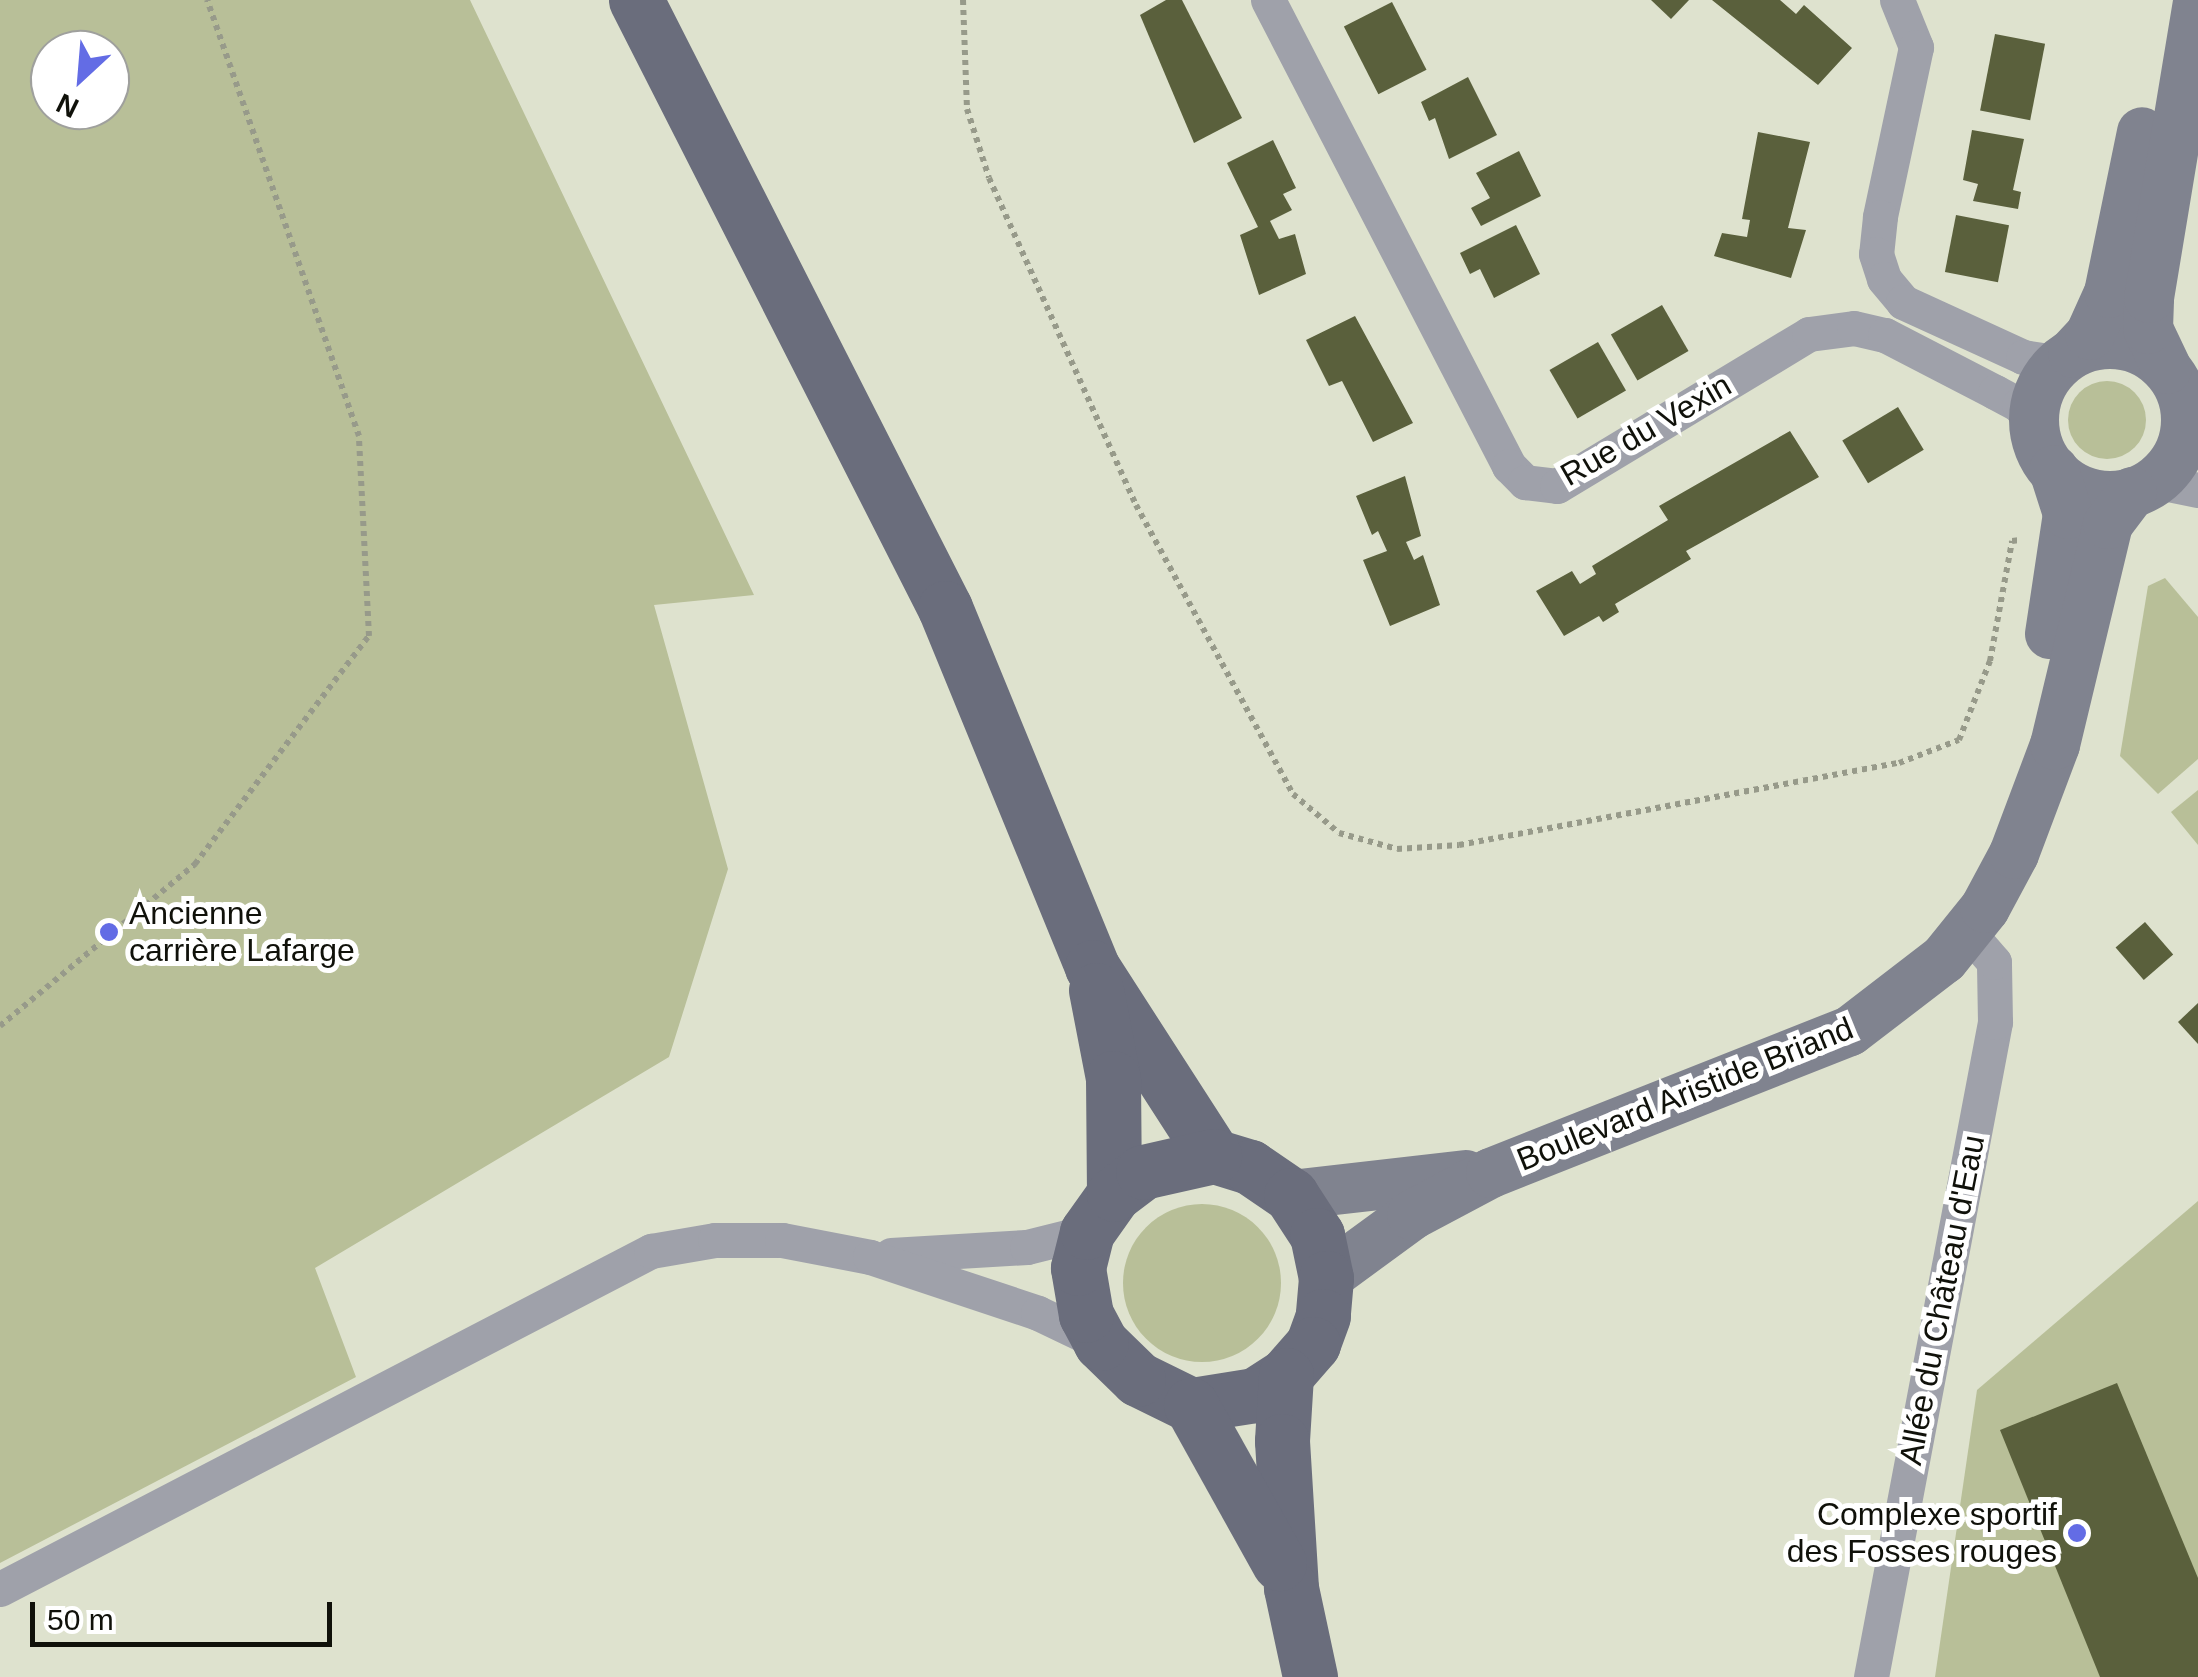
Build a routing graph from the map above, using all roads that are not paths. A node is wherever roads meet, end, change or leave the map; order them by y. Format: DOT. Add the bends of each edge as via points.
graph roads {
  1 [pos="636,0"];
  2 [pos="1268,0"];
  3 [pos="1897,0"];
  4 [pos="2170,0"];
  5 [pos="2198,2"];
  6 [pos="2066,358"];
  7 [pos="2167,369"];
  8 [pos="2034,424"];
  9 [pos="2192,439"];
  10 [pos="2054,470"];
  11 [pos="2161,488"];
  12 [pos="2025,827"];
  13 [pos="1968,932"];
  14 [pos="1092,967"];
  15 [pos="1214,1156"];
  16 [pos="1491,1173"];
  17 [pos="1291,1195"];
  18 [pos="1101,1213"];
  19 [pos="870,1257"];
  20 [pos="1326,1278"];
  21 [pos="1100,1343"];
  22 [pos="1286,1375"];
  23 [pos="1191,1405"];
  24 [pos="1291,1588"];
  25 [pos="0,1589"];
  26 [pos="1310,1677"];
  27 [pos="1871,1677"];
  1 -- 14 [label="main road" via="945,608"];
  2 -- 8 [label="street, Rue du Vexin" via="1509,466 1525,482 1557,486 1809,334 1854,328 1885,335 2020,405"];
  3 -- 6 [label="street" via="1916,47 1880,217 1876,254 1884,279 1903,302 2022,357"];
  4 -- 6 [label="main road" via="2110,291 2090,335"];
  5 -- 7 [label="main road" via="2149,298 2148,329"];
  6 -- 7 [label="main road" via="2123,344"];
  6 -- 8 [label="main road" via="2040,391"];
  7 -- 9 [label="main road" via="2184,398"];
  8 -- 10 [label="main road"];
  9 -- 11 [label="main road"];
  10 -- 11 [label="main road" via="2098,494"];
  10 -- 12 [label="main road, Boulevard Aristide Briand" via="2067,506 2065,539"];
  11 -- 12 [label="main road, Boulevard Aristide Briand" via="2108,524 2056,745"];
  12 -- 13 [label="main road, Boulevard Aristide Briand"];
  13 -- 16 [label="main road, Boulevard Aristide Briand" via="1918,984 1850,1031"];
  13 -- 27 [label="street, Allée du Château d'Eau" via="1994,962 1996,1011"];
  14 -- 15 [label="main road"];
  14 -- 18 [label="main road" via="1112,1078"];
  15 -- 17 [label="main road" via="1250,1166"];
  15 -- 18 [label="main road" via="1143,1172"];
  16 -- 17 [label="main road, Boulevard Aristide Briand"];
  16 -- 20 [label="main road, Boulevard Aristide Briand" via="1412,1215"];
  17 -- 20 [label="main road" via="1317,1235"];
  18 -- 19 [label="street" via="1027,1248"];
  18 -- 21 [label="main road" via="1078,1268 1086,1315"];
  19 -- 21 [label="street" via="994,1296"];
  19 -- 25 [label="street" via="782,1240 715,1240 650,1251"];
  20 -- 22 [label="main road" via="1313,1344"];
  21 -- 23 [label="main road" via="1138,1378"];
  22 -- 23 [label="main road" via="1255,1394"];
  22 -- 24 [label="main road" via="1282,1441"];
  23 -- 24 [label="main road" via="1252,1504"];
  24 -- 26 [label="main road"];
}
